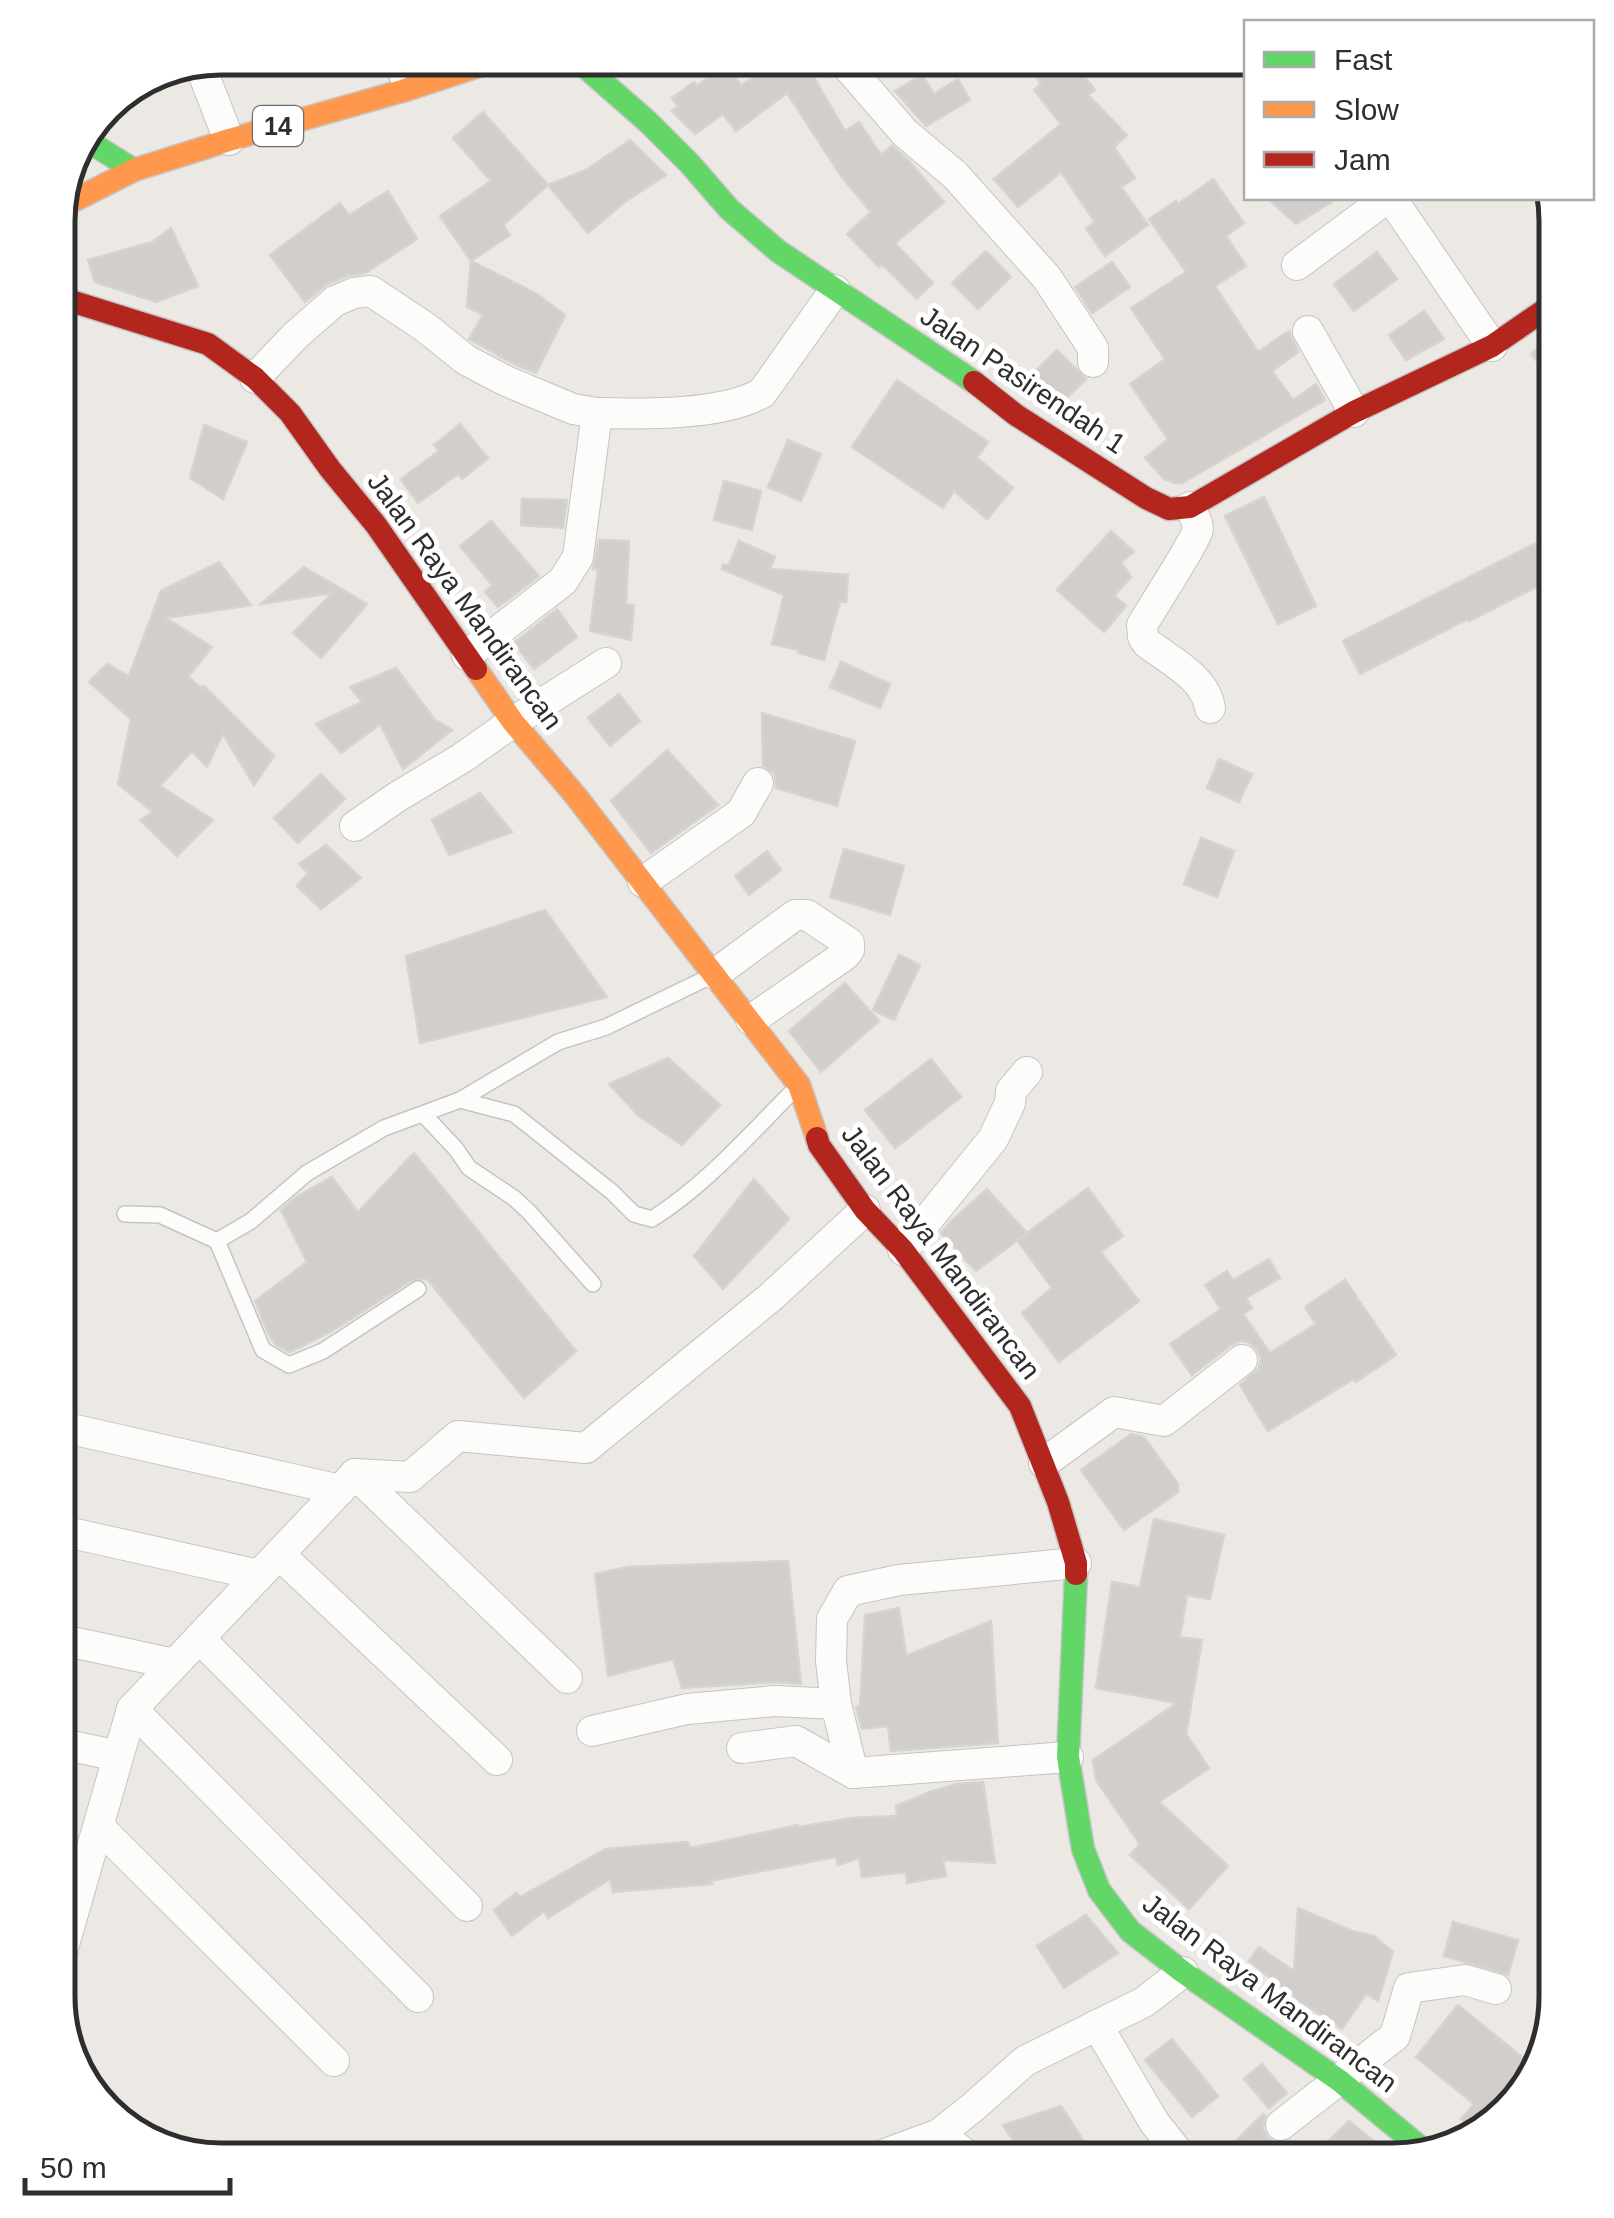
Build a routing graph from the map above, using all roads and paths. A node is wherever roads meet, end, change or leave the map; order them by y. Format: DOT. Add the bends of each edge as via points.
graph roads {
  1 [pos="397,75"];
  2 [pos="451,75"];
  3 [pos="594,75"];
  4 [pos="857,75"];
  5 [pos="204,76"];
  6 [pos="402,91"];
  7 [pos="229,140"];
  8 [pos="96,146"];
  9 [pos="134,170"];
  10 [pos="77,199"];
  11 [pos="1386,200"];
  12 [pos="1390,200"];
  13 [pos="1297,265"];
  14 [pos="836,290"];
  15 [pos="75,302"];
  16 [pos="1539,314"];
  17 [pos="1308,331"];
  18 [pos="1492,346"];
  19 [pos="1094,362"];
  20 [pos="255,378"];
  21 [pos="1354,412"];
  22 [pos="596,413"];
  23 [pos="1190,507"];
  24 [pos="467,655"];
  25 [pos="606,663"];
  26 [pos="1210,708"];
  27 [pos="513,722"];
  28 [pos="758,783"];
  29 [pos="355,826"];
  30 [pos="643,882"];
  31 [pos="715,974"];
  32 [pos="751,1020"];
  33 [pos="1028,1072"];
  34 [pos="799,1085"];
  35 [pos="460,1100"];
  36 [pos="424,1114"];
  37 [pos="865,1210"];
  38 [pos="125,1214"];
  39 [pos="217,1241"];
  40 [pos="903,1250"];
  41 [pos="593,1284"];
  42 [pos="418,1289"];
  43 [pos="1242,1360"];
  44 [pos="75,1429"];
  45 [pos="1044,1463"];
  46 [pos="348,1482"];
  47 [pos="75,1533"];
  48 [pos="1076,1563"];
  49 [pos="269,1564"];
  50 [pos="199,1638"];
  51 [pos="75,1644"];
  52 [pos="174,1664"];
  53 [pos="568,1678"];
  54 [pos="836,1704"];
  55 [pos="132,1709"];
  56 [pos="592,1731"];
  57 [pos="75,1747"];
  58 [pos="742,1748"];
  59 [pos="118,1756"];
  60 [pos="1068,1757"];
  61 [pos="497,1760"];
  62 [pos="853,1773"];
  63 [pos="99,1827"];
  64 [pos="466,1906"];
  65 [pos="75,1908"];
  66 [pos="1183,1972"];
  67 [pos="1496,1989"];
  68 [pos="418,1997"];
  69 [pos="1097,2025"];
  70 [pos="334,2061"];
  71 [pos="1340,2081"];
  72 [pos="1281,2125"];
  73 [pos="939,2134"];
  74 [pos="1413,2142"];
  75 [pos="915,2143"];
  76 [pos="950,2143"];
  77 [pos="1171,2143"];
  1 -- 6 [label="lane"];
  2 -- 6 [label="main road, 14"];
  3 -- 14 [label="main road, Jalan Pasirendah 1" via="729,209"];
  4 -- 19 [label="street" via="904,133 955,175 1047,278 1094,348"];
  5 -- 7 [label="street"];
  6 -- 7 [label="main road, 14"];
  7 -- 9 [label="main road, 14"];
  8 -- 9 [label="main road"];
  9 -- 10 [label="main road, 14"];
  11 -- 13 [label="street"];
  12 -- 18 [label="street"];
  14 -- 22 [label="street" via="762,393 745,402 659,414"];
  14 -- 23 [label="main road, Jalan Pasirendah 1" via="1146,498 1168,509"];
  15 -- 20 [label="main road, Jalan Raya Mandirancan" via="208,344"];
  16 -- 18 [label="main road"];
  17 -- 21 [label="street"];
  18 -- 21 [label="main road"];
  20 -- 22 [label="street" via="335,301 371,291 506,382"];
  20 -- 24 [label="main road, Jalan Raya Mandirancan" via="376,525"];
  21 -- 23 [label="main road"];
  22 -- 24 [label="street" via="572,569"];
  23 -- 26 [label="street" via="1198,528 1194,542 1142,625 1143,637 1188,672"];
  24 -- 27 [label="main road, Jalan Raya Mandirancan"];
  25 -- 27 [label="street"];
  27 -- 29 [label="street"];
  27 -- 30 [label="main road, Jalan Raya Mandirancan"];
  28 -- 30 [label="street" via="741,813"];
  30 -- 31 [label="main road, Jalan Raya Mandirancan"];
  31 -- 32 [label="main road, Jalan Raya Mandirancan"];
  31 -- 32 [label="street" via="795,915 807,915 849,943 845,954"];
  31 -- 35 [label="lane" via="606,1027 558,1042"];
  32 -- 34 [label="main road, Jalan Raya Mandirancan"];
  33 -- 40 [label="street" via="1010,1091 993,1138"];
  34 -- 35 [label="lane" via="702,1181 652,1219 634,1214 514,1114"];
  34 -- 37 [label="main road, Jalan Raya Mandirancan" via="819,1145"];
  35 -- 36 [label="lane"];
  36 -- 39 [label="lane" via="384,1128 307,1172"];
  36 -- 41 [label="lane" via="469,1168 514,1198"];
  37 -- 40 [label="main road, Jalan Raya Mandirancan"];
  37 -- 46 [label="street" via="772,1296 586,1448 458,1436 410,1478"];
  38 -- 39 [label="lane" via="160,1215"];
  39 -- 42 [label="lane" via="264,1350 289,1365 323,1351"];
  40 -- 45 [label="main road, Jalan Raya Mandirancan" via="1020,1406"];
  43 -- 45 [label="street" via="1164,1422 1114,1412"];
  44 -- 46 [label="street"];
  45 -- 48 [label="main road, Jalan Raya Mandirancan"];
  46 -- 49 [label="street"];
  46 -- 53 [label="street"];
  47 -- 49 [label="street"];
  48 -- 54 [label="street" via="899,1580 848,1592 832,1619"];
  48 -- 60 [label="main road, Jalan Raya Mandirancan"];
  49 -- 50 [label="street"];
  49 -- 61 [label="street"];
  50 -- 52 [label="street"];
  50 -- 64 [label="street"];
  51 -- 52 [label="street"];
  52 -- 55 [label="street"];
  54 -- 56 [label="street" via="775,1701 686,1710"];
  54 -- 62 [label="street"];
  55 -- 59 [label="street"];
  55 -- 68 [label="street"];
  57 -- 59 [label="street"];
  58 -- 62 [label="street" via="796,1741"];
  59 -- 63 [label="street"];
  60 -- 62 [label="street"];
  60 -- 66 [label="main road, Jalan Raya Mandirancan" via="1098,1890 1130,1931"];
  63 -- 65 [label="street"];
  63 -- 70 [label="street"];
  66 -- 69 [label="street" via="1144,2002"];
  66 -- 71 [label="main road, Jalan Raya Mandirancan"];
  67 -- 71 [label="street" via="1465,1980 1408,1988 1395,2036"];
  69 -- 73 [label="street" via="1025,2061"];
  69 -- 77 [label="street"];
  71 -- 72 [label="street"];
  71 -- 74 [label="main road, Jalan Raya Mandirancan"];
  73 -- 75 [label="street"];
  73 -- 76 [label="street"];
}
